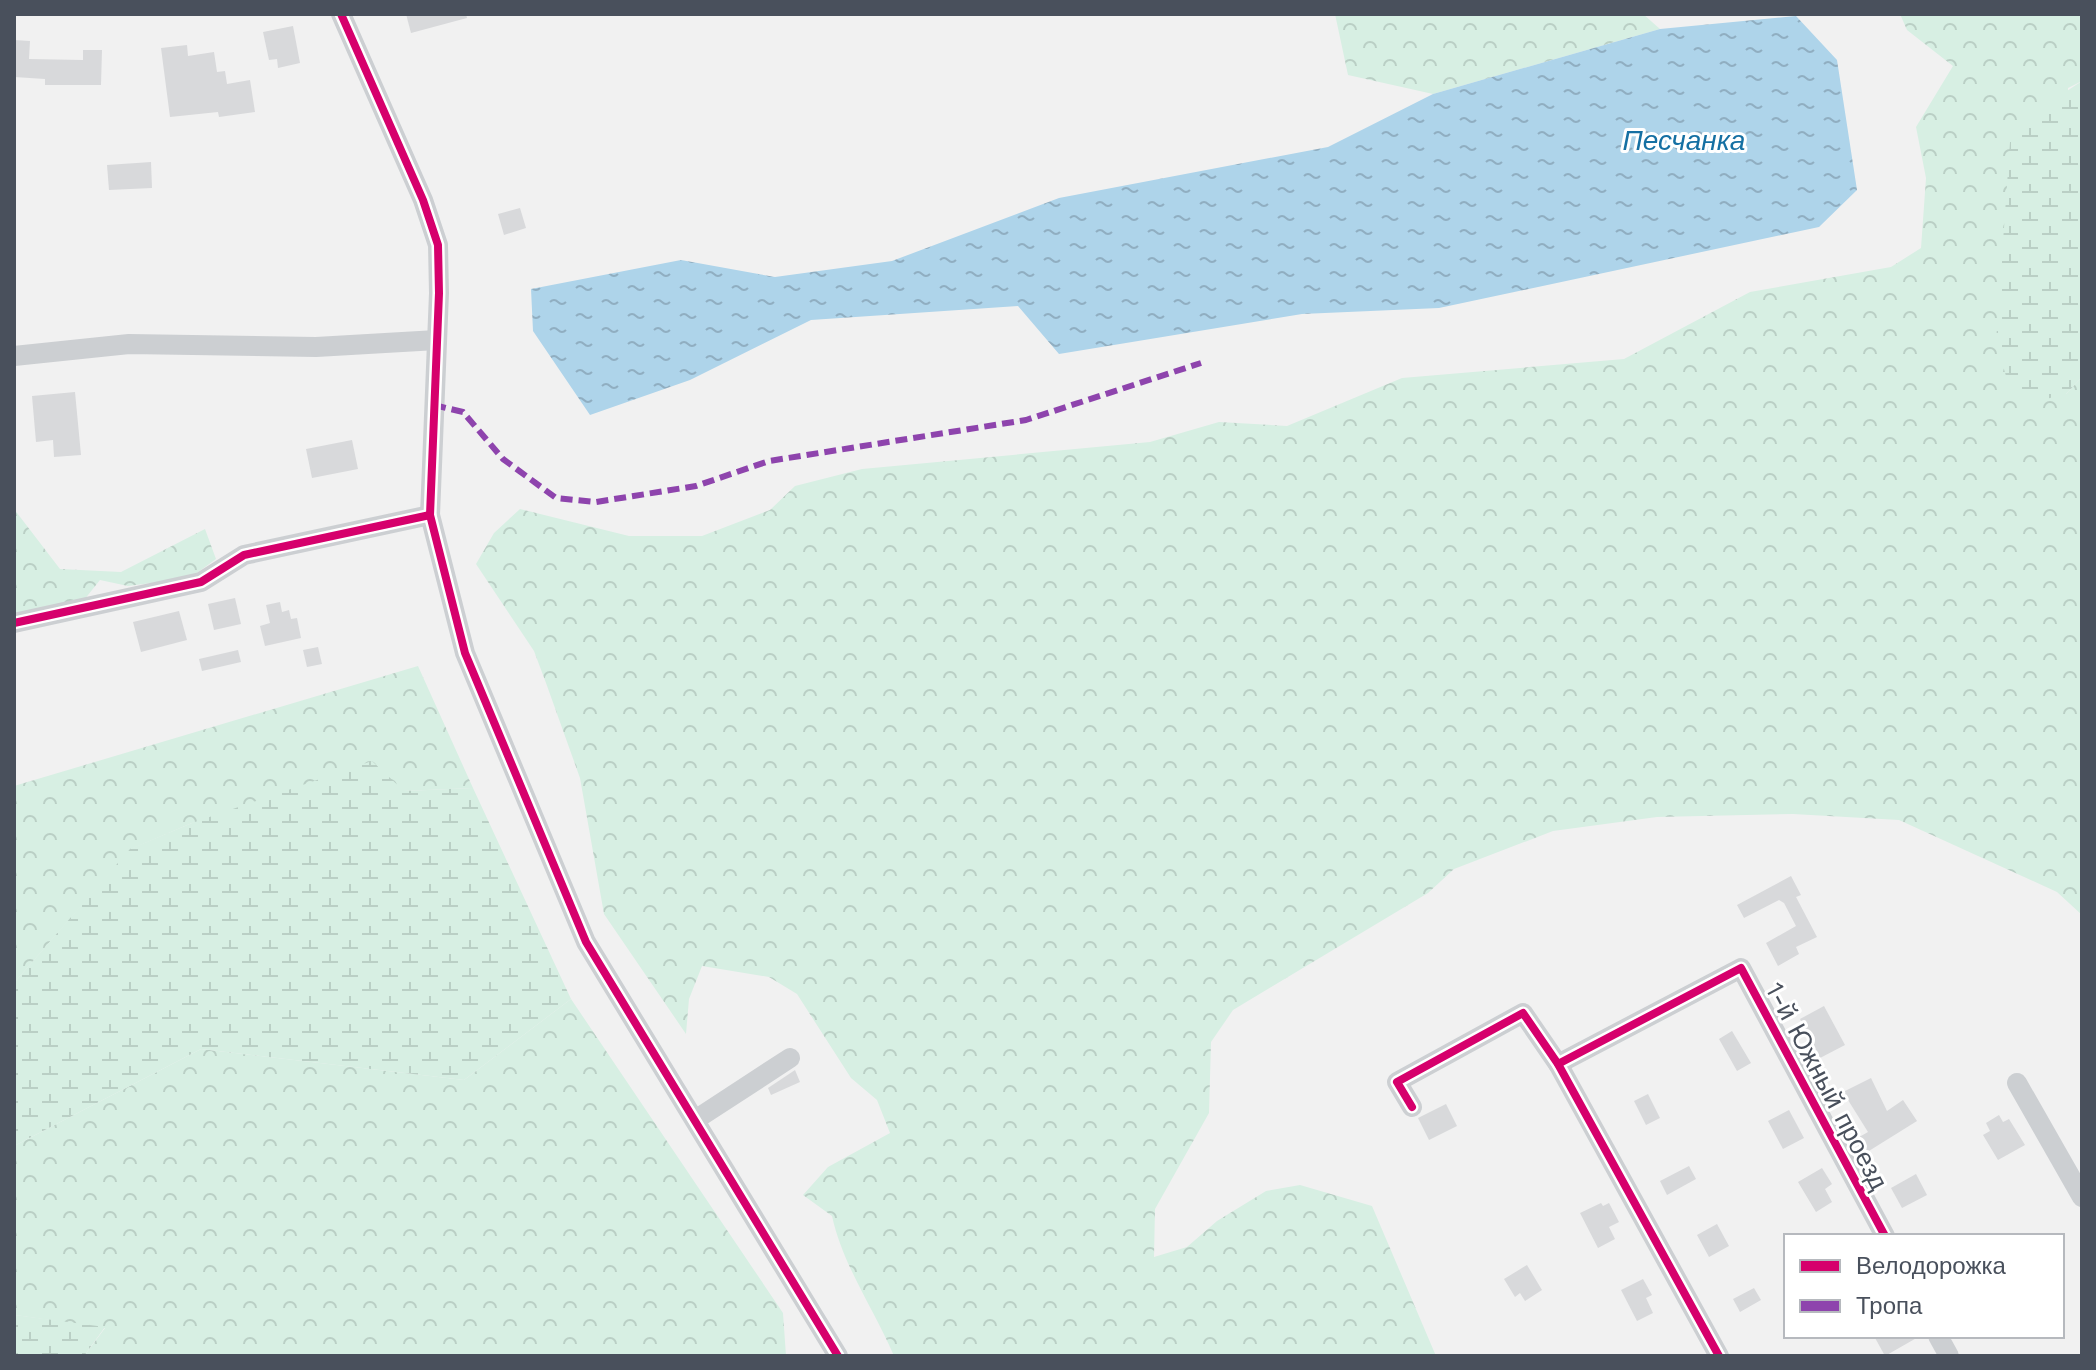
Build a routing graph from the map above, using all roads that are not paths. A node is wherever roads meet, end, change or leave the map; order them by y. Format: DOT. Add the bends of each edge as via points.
graph roads {
  1 [pos="341,14"];
  2 [pos="437,340"];
  3 [pos="14,356"];
  4 [pos="430,515"];
  5 [pos="14,623"];
  6 [pos="790,1058"];
  7 [pos="1558,1064"];
  8 [pos="2017,1083"];
  9 [pos="1412,1107"];
  10 [pos="695,1120"];
  11 [pos="2082,1197"];
  12 [pos="1884,1234"];
  13 [pos="1939,1338"];
  14 [pos="838,1356"];
  15 [pos="1719,1356"];
  16 [pos="1949,1356"];
  1 -- 2 [label="street" via="438,245"];
  2 -- 3 [label="street" via="316,347 129,344"];
  2 -- 4 [label="street"];
  4 -- 5 [label="street" via="244,555 201,582"];
  4 -- 10 [label="street" via="465,653 586,942"];
  6 -- 10 [label="street"];
  7 -- 9 [label="street" via="1523,1013 1397,1082"];
  7 -- 12 [label="street, 1-й Южный проезд" via="1741,968"];
  7 -- 15 [label="street"];
  8 -- 11 [label="street"];
  10 -- 14 [label="street"];
  13 -- 16 [label="street"];
}
